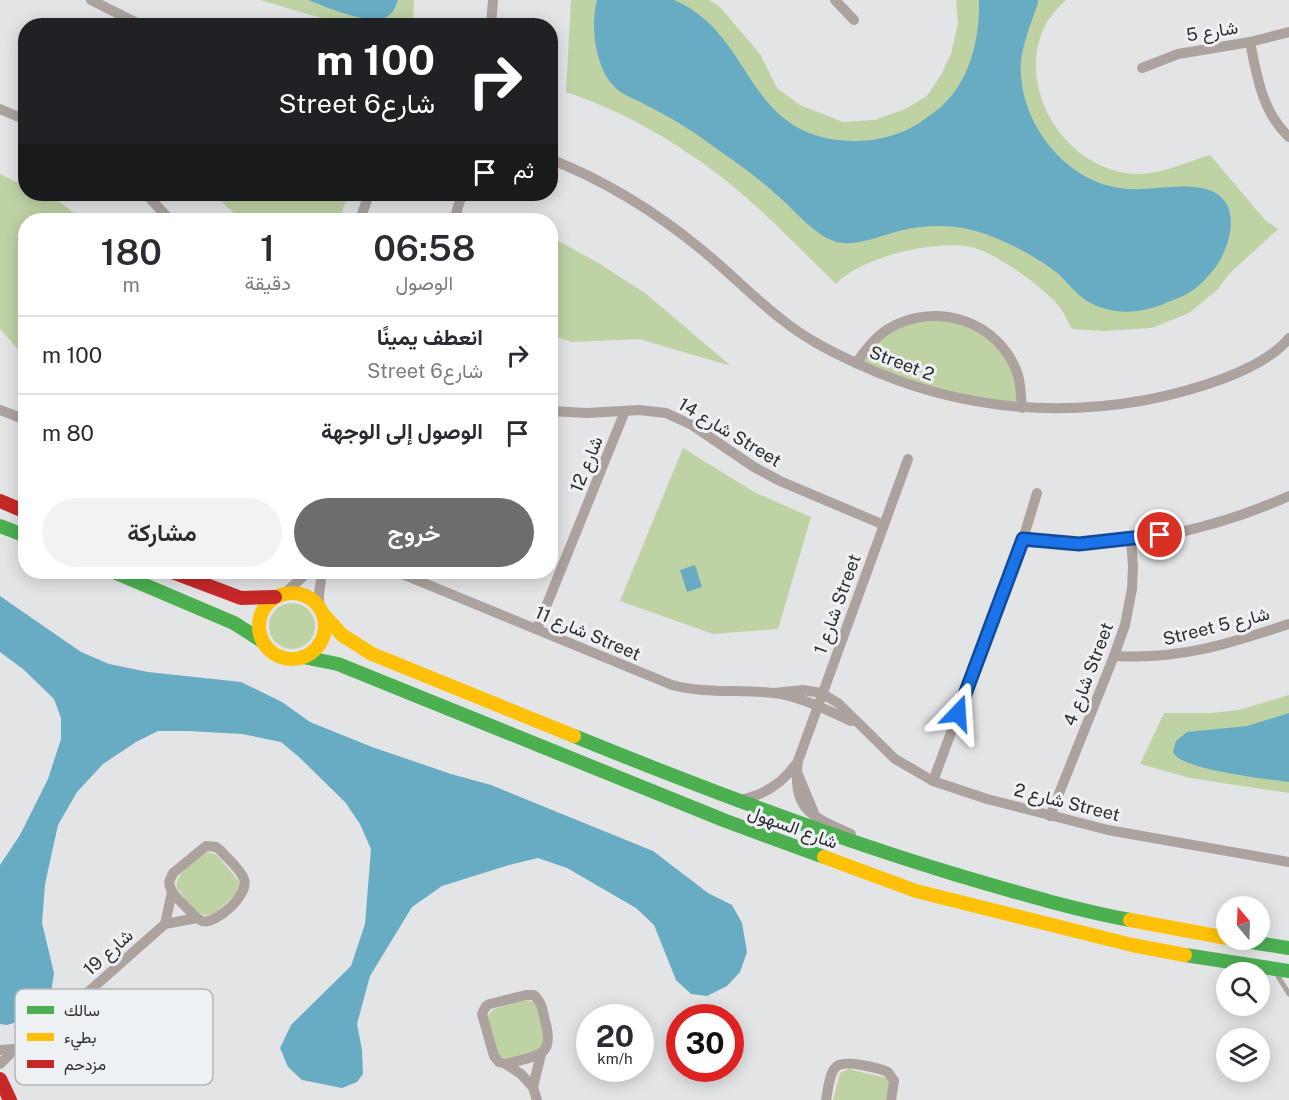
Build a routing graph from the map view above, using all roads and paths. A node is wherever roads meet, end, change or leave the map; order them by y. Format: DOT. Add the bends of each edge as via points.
graph roads {
  1 [pos="91,0"];
  2 [pos="493,0"];
  3 [pos="835,0"];
  4 [pos="127,18"];
  5 [pos="492,18"];
  6 [pos="854,20"];
  7 [pos="1289,32"];
  8 [pos="1250,42"];
  9 [pos="1142,68"];
  10 [pos="0,109"];
  11 [pos="18,117"];
  12 [pos="1289,136"];
  13 [pos="558,162"];
  14 [pos="152,201"];
  15 [pos="164,213"];
  16 [pos="1289,338"];
  17 [pos="856,363"];
  18 [pos="1022,408"];
  19 [pos="0,410"];
  20 [pos="558,411"];
  21 [pos="625,411"];
  22 [pos="18,417"];
  23 [pos="908,459"];
  24 [pos="1037,493"];
  25 [pos="1289,496"];
  26 [pos="0,501"];
  27 [pos="18,509"];
  28 [pos="884,525"];
  29 [pos="0,526"];
  30 [pos="18,533"];
  31 [pos="1023,539"];
  32 [pos="1131,539"];
  33 [pos="558,577"];
  34 [pos="130,579"];
  35 [pos="191,579"];
  36 [pos="299,579"];
  37 [pos="321,579"];
  38 [pos="423,579"];
  39 [pos="557,579"];
  40 [pos="280,595"];
  41 [pos="321,611"];
  42 [pos="1289,624"];
  43 [pos="537,629"];
  44 [pos="262,641"];
  45 [pos="1114,656"];
  46 [pos="303,657"];
  47 [pos="774,693"];
  48 [pos="821,693"];
  49 [pos="817,707"];
  50 [pos="857,724"];
  51 [pos="797,766"];
  52 [pos="933,781"];
  53 [pos="738,801"];
  54 [pos="1050,816"];
  55 [pos="875,851"];
  56 [pos="893,857"];
  57 [pos="1289,862"];
  58 [pos="868,873"];
  59 [pos="172,892"];
  60 [pos="197,918"];
  61 [pos="165,924"];
  62 [pos="1216,936"];
  63 [pos="1270,945"];
  64 [pos="1289,948"];
  65 [pos="1274,969"];
  66 [pos="1289,971"];
  67 [pos="92,989"];
  68 [pos="1289,994"];
  69 [pos="15,1049"];
  70 [pos="0,1050"];
  71 [pos="541,1054"];
  72 [pos="0,1064"];
  73 [pos="506,1064"];
  74 [pos="0,1079"];
  75 [pos="533,1087"];
  76 [pos="10,1100"];
  77 [pos="537,1100"];
  78 [pos="826,1100"];
  79 [pos="891,1100"];
  1 -- 4 [label="street"];
  2 -- 5 [label="street"];
  3 -- 6 [label="street"];
  7 -- 8 [label="street, شارع 5"];
  8 -- 9 [label="street, شارع 5" via="1178,54"];
  8 -- 12 [label="street" via="1264,101"];
  10 -- 11 [label="street"];
  13 -- 17 [label="street, Street 2" via="649,210 782,320 816,344"];
  14 -- 15 [label="street"];
  16 -- 18 [label="street, Street 2" via="1253,365 1157,398 1094,408"];
  17 -- 18 [label="street, Street 2" via="935,393"];
  17 -- 18 [label="street" via="887,330 907,320 938,315 960,319 980,327 1011,360 1018,376"];
  19 -- 22 [label="street"];
  20 -- 21 [label="street, شارع 14 Street"];
  21 -- 28 [label="street, شارع 14 Street" via="653,410 679,418 780,481"];
  21 -- 33 [label="street, شارع 12"];
  23 -- 28 [label="street, شارع 1 Street"];
  24 -- 31 [label="street"];
  25 -- 32 [label="street" via="1188,530"];
  26 -- 27 [label="main road"];
  28 -- 48 [label="street, شارع 1 Street"];
  29 -- 30 [label="main road"];
  31 -- 32 [label="street" via="1079,544"];
  31 -- 52 [label="street"];
  32 -- 45 [label="street, شارع 4 Street" via="1132,589"];
  34 -- 44 [label="main road" via="234,623"];
  35 -- 40 [label="main road" via="241,598"];
  36 -- 40 [label="street"];
  37 -- 41 [label="street"];
  38 -- 43 [label="street, شارع 11 Street"];
  39 -- 43 [label="street, شارع 12"];
  40 -- 41 [label="main road" via="304,595"];
  40 -- 44 [label="main road" via="261,612 258,621"];
  41 -- 46 [label="main road" via="324,634 313,652"];
  41 -- 53 [label="main road, شارع السهول" via="346,640 381,658"];
  42 -- 45 [label="street, Street شارع 5" via="1190,652 1161,657"];
  43 -- 47 [label="street, شارع 11 Street" via="684,688"];
  44 -- 46 [label="main road" via="267,649 284,659"];
  45 -- 54 [label="street, شارع 4 Street"];
  46 -- 58 [label="main road, شارع السهول" via="338,664 726,821"];
  47 -- 48 [label="street, شارع 11 Street"];
  47 -- 49 [label="street, شارع 11 Street"];
  48 -- 49 [label="street, شارع 1 Street"];
  48 -- 50 [label="street, شارع 2 Street" via="838,703"];
  49 -- 50 [label="street, شارع 2 Street"];
  49 -- 51 [label="street, شارع 1 Street"];
  50 -- 52 [label="street, شارع 2 Street" via="894,759"];
  51 -- 53 [label="street" via="768,791"];
  51 -- 55 [label="street" via="796,784 805,808 861,838"];
  52 -- 54 [label="street, شارع 2 Street"];
  53 -- 55 [label="main road, شارع السهول"];
  54 -- 57 [label="street, شارع 2 Street"];
  55 -- 56 [label="main road, شارع السهول"];
  56 -- 58 [label="main road" via="908,868 906,877"];
  56 -- 62 [label="main road, شارع السهول" via="1065,906"];
  58 -- 65 [label="main road, شارع السهول" via="915,891 1060,928 1205,959"];
  59 -- 60 [label="street"];
  59 -- 60 [label="street" via="169,882 173,873 202,848 220,850 243,877 245,891 217,918"];
  59 -- 61 [label="street"];
  60 -- 61 [label="street"];
  61 -- 67 [label="street, شارع 19"];
  63 -- 64 [label="main road"];
  65 -- 66 [label="main road, شارع السهول"];
  65 -- 68 [label="lane"];
  69 -- 70 [label="street"];
  69 -- 72 [label="street, شارع 19"];
  71 -- 73 [label="street"];
  71 -- 73 [label="street" via="550,1036 537,998 526,994 490,1004 482,1018 494,1056"];
  71 -- 75 [label="street"];
  73 -- 75 [label="street"];
  74 -- 76 [label="main road"];
  75 -- 77 [label="street"];
  78 -- 79 [label="street" via="834,1070 847,1063 888,1071 894,1081"];
}
